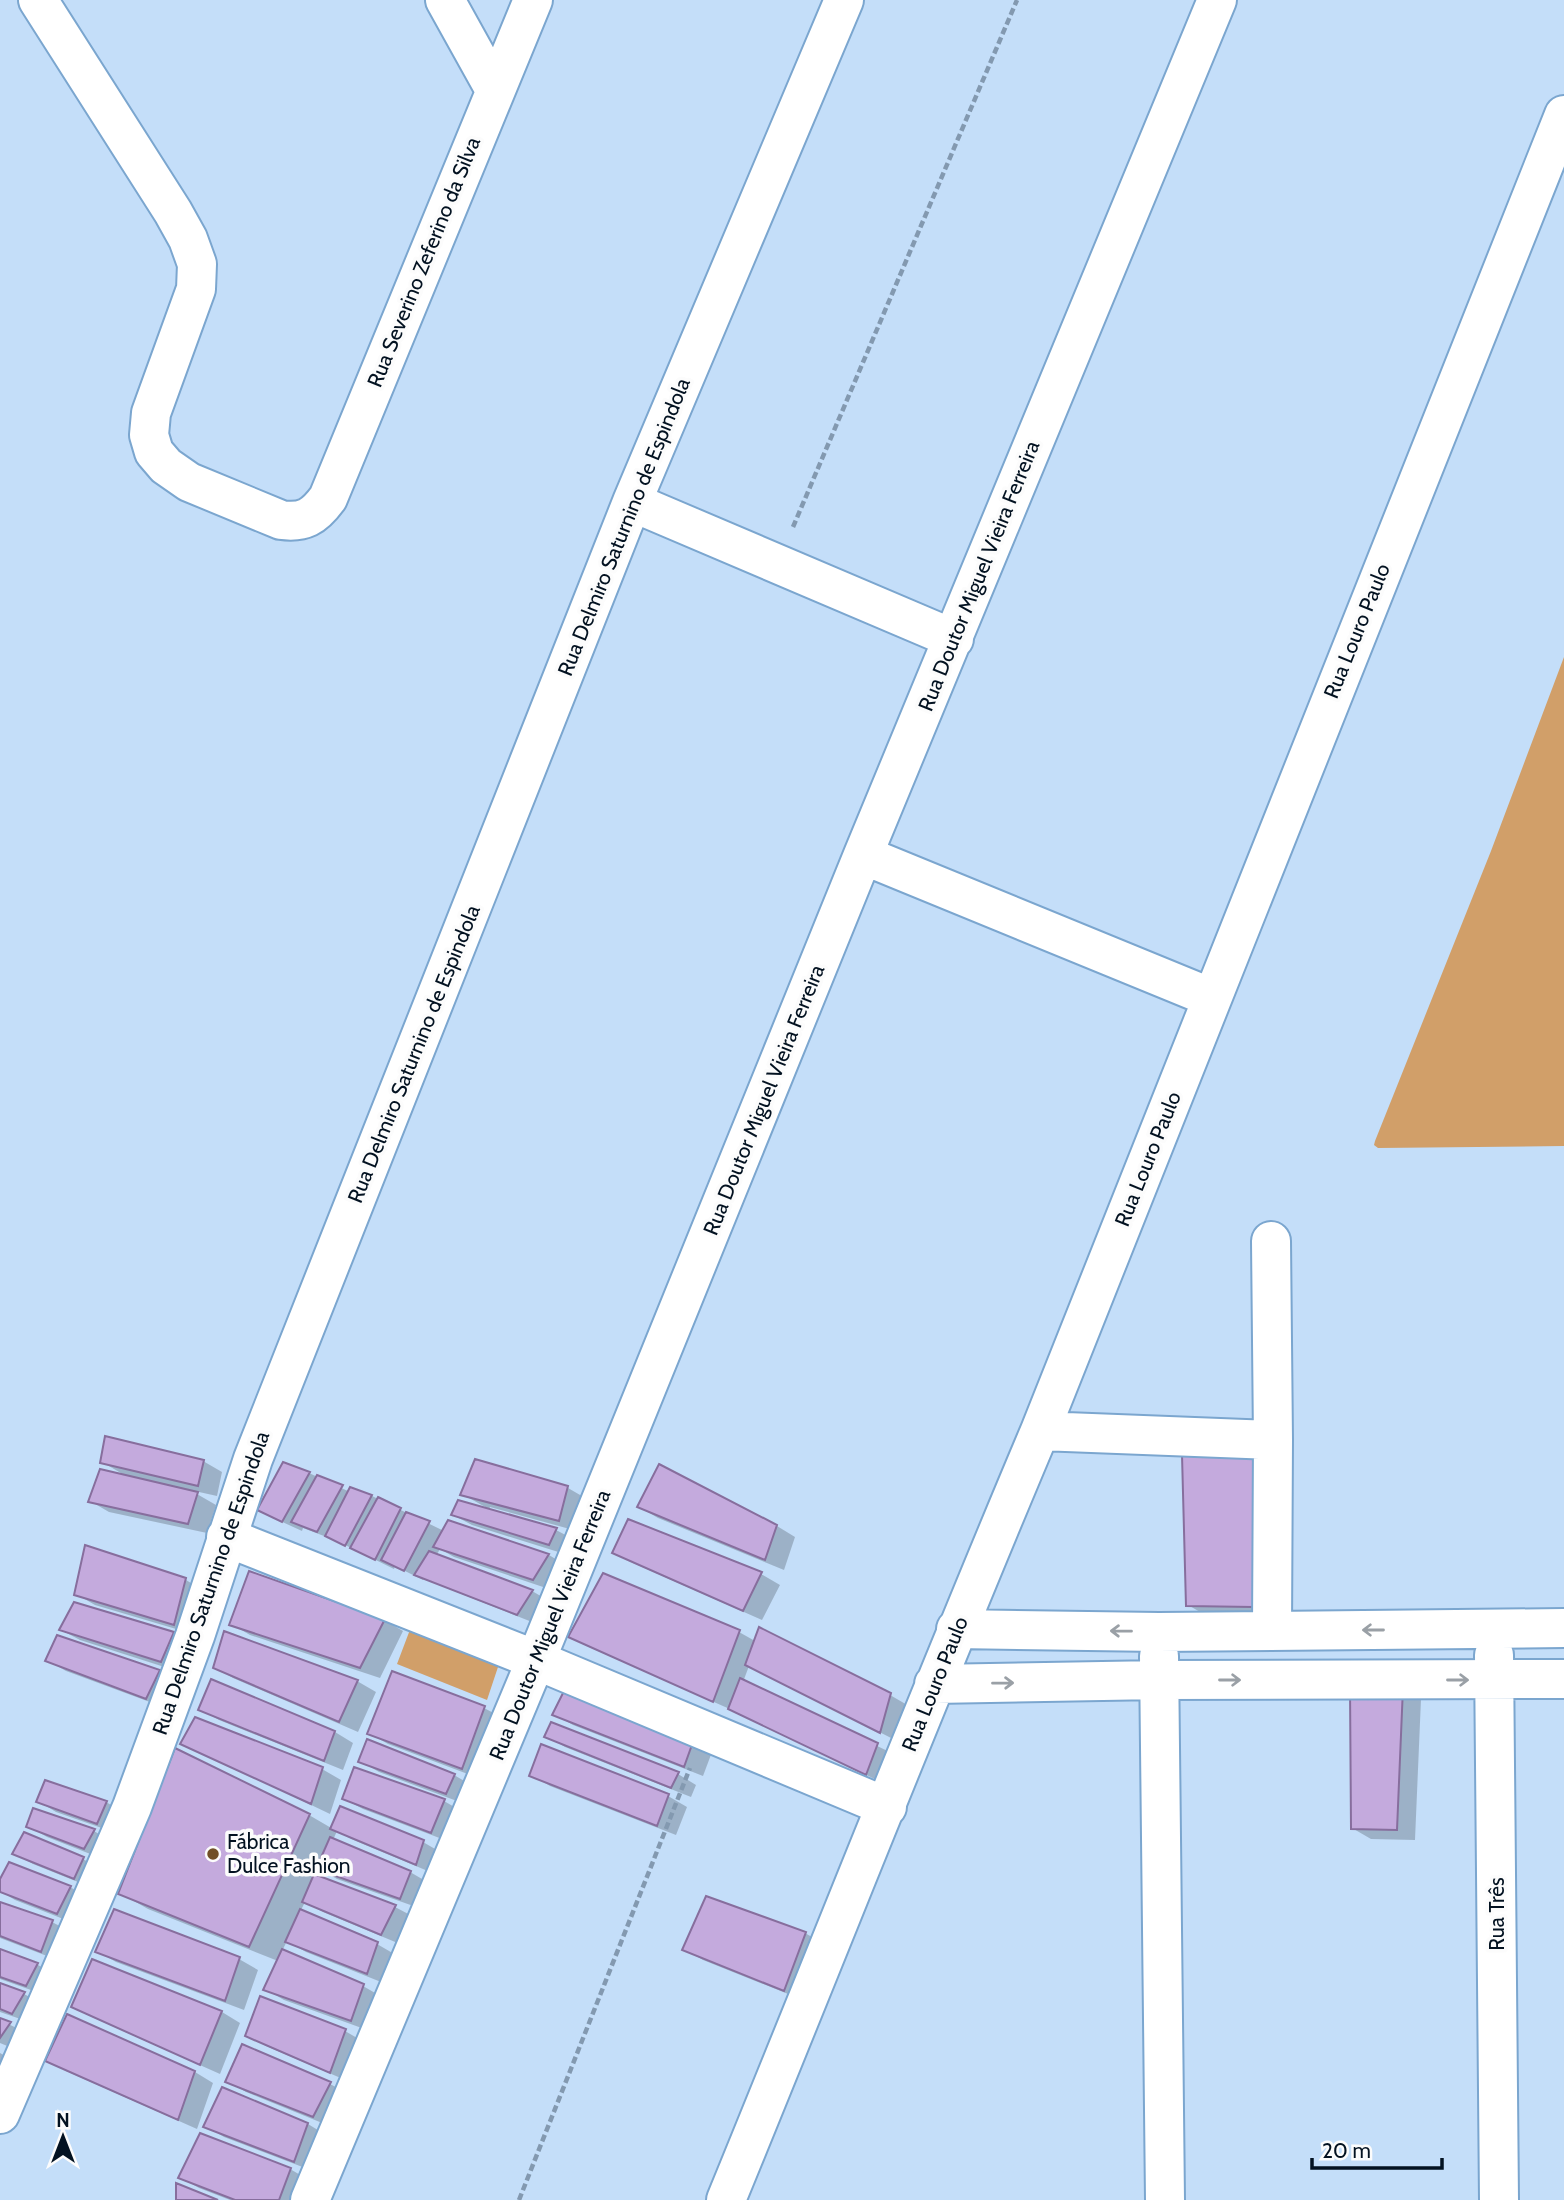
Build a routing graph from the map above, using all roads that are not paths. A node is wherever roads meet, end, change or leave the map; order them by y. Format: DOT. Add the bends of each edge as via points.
graph roads {
  1 [pos="38,0"];
  2 [pos="445,0"];
  3 [pos="533,0"];
  4 [pos="844,0"];
  5 [pos="1217,0"];
  6 [pos="495,90"];
  7 [pos="1564,115"];
  8 [pos="632,502"];
  9 [pos="954,639"];
  10 [pos="863,855"];
  11 [pos="1212,998"];
  12 [pos="1271,1241"];
  13 [pos="1040,1431"];
  14 [pos="1273,1440"];
  15 [pos="226,1537"];
  16 [pos="1564,1628"];
  17 [pos="956,1629"];
  18 [pos="1494,1629"];
  19 [pos="1272,1630"];
  20 [pos="1159,1632"];
  21 [pos="537,1660"];
  22 [pos="1495,1679"];
  23 [pos="1564,1679"];
  24 [pos="1160,1680"];
  25 [pos="934,1684"];
  26 [pos="887,1807"];
  27 [pos="0,2114"];
  28 [pos="310,2200"];
  29 [pos="726,2200"];
  30 [pos="1165,2200"];
  31 [pos="1499,2200"];
  1 -- 6 [label="street, Rua Severino Zeferino da Silva" via="173,212 197,264 196,289 151,413 153,452 189,482 281,520 308,519 328,498"];
  2 -- 6 [label="street"];
  3 -- 6 [label="street, Rua Severino Zeferino da Silva"];
  4 -- 8 [label="street, Rua Delmiro Saturnino de Espindola"];
  5 -- 9 [label="street, Rua Doutor Miguel Vieira Ferreira"];
  7 -- 11 [label="street, Rua Louro Paulo"];
  8 -- 9 [label="street"];
  8 -- 15 [label="street, Rua Delmiro Saturnino de Espindola"];
  9 -- 10 [label="street, Rua Doutor Miguel Vieira Ferreira"];
  10 -- 11 [label="street"];
  10 -- 21 [label="street, Rua Doutor Miguel Vieira Ferreira"];
  11 -- 13 [label="street, Rua Louro Paulo"];
  12 -- 14 [label="street"];
  13 -- 14 [label="street"];
  13 -- 17 [label="street, Rua Louro Paulo"];
  14 -- 19 [label="street"];
  15 -- 21 [label="street"];
  15 -- 27 [label="street, Rua Delmiro Saturnino de Espindola" via="132,1807"];
  16 -- 18 [label="street"];
  20 -- 17 [label="street, one-way"];
  17 -- 25 [label="street, Rua Louro Paulo"];
  18 -- 19 [label="street, one-way"];
  18 -- 22 [label="street, Rua Três"];
  19 -- 20 [label="street"];
  20 -- 24 [label="street"];
  21 -- 26 [label="street"];
  21 -- 28 [label="street, Rua Doutor Miguel Vieira Ferreira"];
  22 -- 23 [label="street"];
  24 -- 22 [label="street, one-way"];
  22 -- 31 [label="street, Rua Três"];
  25 -- 24 [label="street, one-way"];
  24 -- 30 [label="street"];
  25 -- 26 [label="street, Rua Louro Paulo"];
  26 -- 29 [label="street, Rua Louro Paulo"];
}
